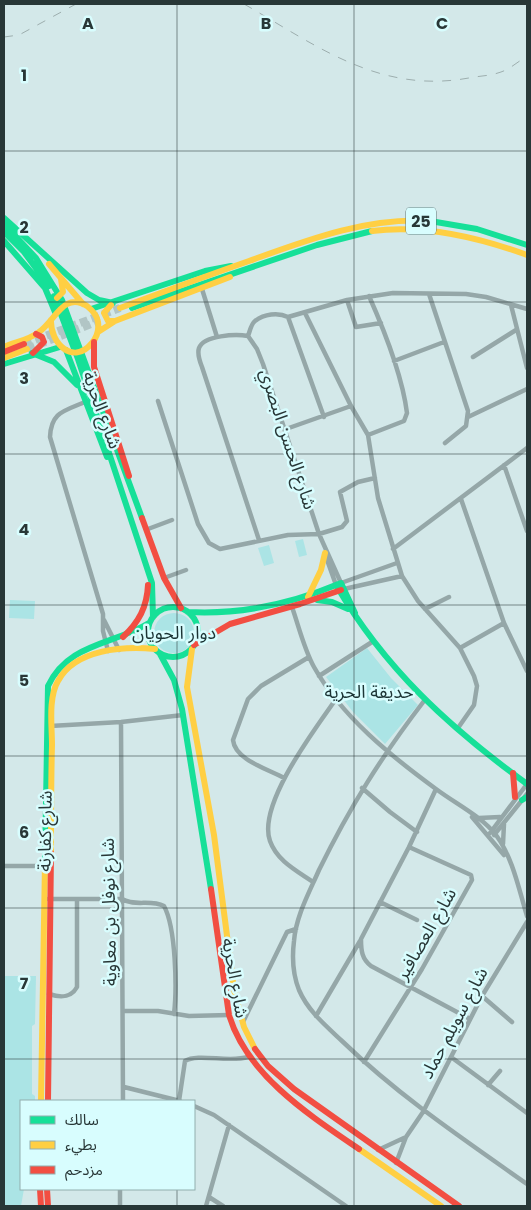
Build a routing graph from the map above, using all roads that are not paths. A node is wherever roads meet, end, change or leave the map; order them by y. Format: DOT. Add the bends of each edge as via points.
graph roads {
  1 [pos="4,218"];
  2 [pos="4,224"];
  3 [pos="4,232"];
  4 [pos="4,241"];
  5 [pos="527,245"];
  6 [pos="37,250"];
  7 [pos="527,255"];
  8 [pos="234,269"];
  9 [pos="60,277"];
  10 [pos="202,289"];
  11 [pos="429,294"];
  12 [pos="49,296"];
  13 [pos="369,296"];
  14 [pos="347,300"];
  15 [pos="84,304"];
  16 [pos="510,305"];
  17 [pos="118,308"];
  18 [pos="91,309"];
  19 [pos="527,309"];
  20 [pos="55,312"];
  21 [pos="305,313"];
  22 [pos="288,317"];
  23 [pos="51,320"];
  24 [pos="115,322"];
  25 [pos="381,323"];
  26 [pos="516,330"];
  27 [pos="98,332"];
  28 [pos="36,334"];
  29 [pos="248,336"];
  30 [pos="217,337"];
  31 [pos="94,342"];
  32 [pos="444,342"];
  33 [pos="4,347"];
  34 [pos="28,349"];
  35 [pos="63,349"];
  36 [pos="4,352"];
  37 [pos="4,358"];
  38 [pos="473,358"];
  39 [pos="394,361"];
  40 [pos="4,364"];
  41 [pos="94,367"];
  42 [pos="527,368"];
  43 [pos="76,373"];
  44 [pos="79,388"];
  45 [pos="527,389"];
  46 [pos="158,401"];
  47 [pos="85,402"];
  48 [pos="351,406"];
  49 [pos="324,417"];
  50 [pos="468,417"];
  51 [pos="286,430"];
  52 [pos="368,435"];
  53 [pos="445,443"];
  54 [pos="527,448"];
  55 [pos="504,465"];
  56 [pos="375,478"];
  57 [pos="131,484"];
  58 [pos="121,486"];
  59 [pos="461,499"];
  60 [pos="172,520"];
  61 [pos="148,529"];
  62 [pos="527,531"];
  63 [pos="319,534"];
  64 [pos="259,540"];
  65 [pos="324,545"];
  66 [pos="393,549"];
  67 [pos="325,553"];
  68 [pos="397,564"];
  69 [pos="147,565"];
  70 [pos="186,570"];
  71 [pos="402,576"];
  72 [pos="164,578"];
  73 [pos="340,587"];
  74 [pos="449,597"];
  75 [pos="311,599"];
  76 [pos="292,607"];
  77 [pos="181,608"];
  78 [pos="349,609"];
  79 [pos="425,609"];
  80 [pos="188,612"];
  81 [pos="104,619"];
  82 [pos="151,620"];
  83 [pos="357,620"];
  84 [pos="504,623"];
  85 [pos="123,638"];
  86 [pos="115,640"];
  87 [pos="372,642"];
  88 [pos="106,643"];
  89 [pos="193,647"];
  90 [pos="460,648"];
  91 [pos="119,650"];
  92 [pos="108,651"];
  93 [pos="157,652"];
  94 [pos="309,657"];
  95 [pos="527,671"];
  96 [pos="319,676"];
  97 [pos="336,699"];
  98 [pos="424,701"];
  99 [pos="183,715"];
  100 [pos="121,722"];
  101 [pos="49,726"];
  102 [pos="458,728"];
  103 [pos="386,750"];
  104 [pos="513,773"];
  105 [pos="284,778"];
  106 [pos="527,784"];
  107 [pos="362,788"];
  108 [pos="436,789"];
  109 [pos="523,797"];
  110 [pos="468,812"];
  111 [pos="502,817"];
  112 [pos="478,818"];
  113 [pos="504,824"];
  114 [pos="417,832"];
  115 [pos="492,834"];
  116 [pos="409,847"];
  117 [pos="504,848"];
  118 [pos="508,861"];
  119 [pos="4,866"];
  120 [pos="47,866"];
  121 [pos="314,882"];
  122 [pos="47,899"];
  123 [pos="78,899"];
  124 [pos="122,899"];
  125 [pos="380,902"];
  126 [pos="527,916"];
  127 [pos="417,920"];
  128 [pos="527,922"];
  129 [pos="296,929"];
  130 [pos="361,940"];
  131 [pos="410,988"];
  132 [pos="49,994"];
  133 [pos="482,996"];
  134 [pos="124,1011"];
  135 [pos="174,1014"];
  136 [pos="229,1015"];
  137 [pos="316,1016"];
  138 [pos="470,1019"];
  139 [pos="512,1022"];
  140 [pos="242,1023"];
  141 [pos="248,1057"];
  142 [pos="451,1057"];
  143 [pos="364,1062"];
  144 [pos="500,1071"];
  145 [pos="488,1085"];
  146 [pos="124,1087"];
  147 [pos="41,1100"];
  148 [pos="48,1100"];
  149 [pos="123,1100"];
  150 [pos="176,1100"];
  151 [pos="180,1100"];
  152 [pos="195,1107"];
  153 [pos="423,1112"];
  154 [pos="527,1113"];
  155 [pos="229,1125"];
  156 [pos="406,1137"];
  157 [pos="376,1150"];
  158 [pos="396,1163"];
  159 [pos="527,1184"];
  160 [pos="40,1190"];
  161 [pos="47,1190"];
  162 [pos="120,1190"];
  163 [pos="209,1197"];
  164 [pos="41,1206"];
  165 [pos="48,1206"];
  166 [pos="120,1206"];
  167 [pos="206,1206"];
  168 [pos="222,1206"];
  169 [pos="346,1206"];
  170 [pos="441,1206"];
  171 [pos="459,1206"];
  1 -- 6 [label="main road"];
  2 -- 57 [label="main road, شارع الحرية" via="40,264 62,300"];
  3 -- 58 [label="main road, شارع الحرية" via="36,267 57,301"];
  4 -- 12 [label="main road"];
  5 -- 8 [label="main road, 25" via="456,225 394,221 330,232"];
  6 -- 9 [label="main road"];
  6 -- 17 [label="main road" via="87,293"];
  7 -- 8 [label="main road, 25" via="450,233 386,230 336,239"];
  8 -- 10 [label="main road, 25" via="228,278"];
  8 -- 17 [label="main road"];
  8 -- 17 [label="main road, 25" via="214,269"];
  9 -- 12 [label="main road" via="62,295 56,298"];
  9 -- 15 [label="main road"];
  10 -- 24 [label="main road, 25"];
  10 -- 30 [label="street"];
  11 -- 13 [label="street"];
  11 -- 16 [label="street" via="477,296"];
  11 -- 32 [label="street"];
  12 -- 20 [label="main road"];
  13 -- 14 [label="street"];
  13 -- 25 [label="street"];
  14 -- 21 [label="street"];
  14 -- 25 [label="street" via="356,327"];
  15 -- 18 [label="main road"];
  15 -- 20 [label="main road" via="68,303"];
  16 -- 19 [label="street"];
  16 -- 26 [label="street"];
  17 -- 18 [label="main road, 25"];
  17 -- 24 [label="main road" via="104,313 108,321"];
  18 -- 27 [label="main road" via="96,316"];
  20 -- 23 [label="main road"];
  21 -- 22 [label="street"];
  21 -- 48 [label="street"];
  22 -- 29 [label="street" via="278,313 258,320 253,323"];
  22 -- 49 [label="street"];
  23 -- 28 [label="main road"];
  23 -- 35 [label="main road" via="51,335"];
  24 -- 27 [label="main road, 25"];
  25 -- 39 [label="street"];
  26 -- 38 [label="street"];
  26 -- 42 [label="street"];
  27 -- 31 [label="main road"];
  28 -- 33 [label="main road"];
  28 -- 34 [label="main road" via="44,342"];
  29 -- 30 [label="street"];
  29 -- 51 [label="street, شارع الحسن البصري" via="257,349"];
  30 -- 64 [label="street" via="200,345 199,356"];
  31 -- 35 [label="main road" via="81,350"];
  31 -- 41 [label="main road"];
  32 -- 39 [label="street"];
  32 -- 50 [label="street" via="467,405"];
  34 -- 35 [label="main road"];
  34 -- 36 [label="main road"];
  34 -- 37 [label="main road"];
  34 -- 40 [label="main road"];
  34 -- 44 [label="main road" via="62,368"];
  35 -- 43 [label="main road"];
  39 -- 52 [label="street" via="406,417 392,427"];
  41 -- 43 [label="main road" via="90,360 84,358 76,365"];
  41 -- 57 [label="main road"];
  43 -- 44 [label="main road"];
  44 -- 47 [label="main road"];
  45 -- 50 [label="street"];
  46 -- 64 [label="street" via="198,524 209,543 220,549"];
  47 -- 58 [label="main road"];
  47 -- 81 [label="street" via="60,413 54,419 50,437"];
  48 -- 49 [label="street"];
  48 -- 52 [label="street"];
  49 -- 51 [label="street"];
  50 -- 53 [label="street" via="462,431"];
  51 -- 63 [label="street, شارع الحسن البصري"];
  52 -- 56 [label="street"];
  54 -- 55 [label="street"];
  55 -- 59 [label="street"];
  55 -- 62 [label="street"];
  56 -- 63 [label="street" via="358,482 340,492 346,525"];
  56 -- 66 [label="street"];
  57 -- 61 [label="main road, شارع الحرية"];
  58 -- 69 [label="main road, شارع الحرية"];
  59 -- 66 [label="street"];
  59 -- 84 [label="street"];
  60 -- 61 [label="street"];
  61 -- 72 [label="main road, شارع الحرية"];
  63 -- 64 [label="street" via="302,533"];
  63 -- 65 [label="street, شارع الحسن البصري"];
  65 -- 67 [label="street, شارع الحسن البصري"];
  65 -- 73 [label="street, شارع الحسن البصري"];
  66 -- 68 [label="street"];
  67 -- 73 [label="street, شارع الحسن البصري"];
  67 -- 75 [label="main road"];
  68 -- 71 [label="street"];
  68 -- 73 [label="street"];
  69 -- 82 [label="main road, شارع الحرية" via="152,583"];
  69 -- 85 [label="main road" via="148,594 144,610 140,621"];
  70 -- 72 [label="street"];
  71 -- 73 [label="street"];
  71 -- 79 [label="street"];
  72 -- 77 [label="main road, شارع الحرية"];
  73 -- 75 [label="main road"];
  73 -- 78 [label="main road, شارع الحسن البصري"];
  73 -- 83 [label="main road, شارع الحسن البصري"];
  74 -- 79 [label="street"];
  75 -- 76 [label="main road"];
  75 -- 78 [label="main road"];
  75 -- 80 [label="main road" via="235,612"];
  76 -- 89 [label="main road" via="226,623"];
  76 -- 94 [label="street"];
  77 -- 80 [label="main road"];
  77 -- 82 [label="main road" via="168,607"];
  78 -- 83 [label="main road, شارع الحسن البصري"];
  79 -- 90 [label="street"];
  80 -- 89 [label="main road" via="198,630"];
  81 -- 86 [label="street"];
  81 -- 88 [label="street"];
  82 -- 85 [label="main road, شارع كفارنة"];
  82 -- 93 [label="main road" via="148,637"];
  83 -- 87 [label="main road, شارع الحسن البصري"];
  84 -- 90 [label="street"];
  84 -- 95 [label="street"];
  85 -- 86 [label="main road, شارع كفارنة"];
  86 -- 88 [label="main road, شارع كفارنة"];
  86 -- 91 [label="street"];
  87 -- 96 [label="street"];
  87 -- 98 [label="main road, شارع الحسن البصري"];
  88 -- 92 [label="street"];
  88 -- 101 [label="main road, شارع كفارنة" via="70,656 54,671 48,686"];
  89 -- 93 [label="main road" via="187,653 173,657"];
  89 -- 140 [label="main road, شارع الحرية" via="187,687 214,835 234,990"];
  90 -- 102 [label="street" via="477,686 474,705"];
  91 -- 92 [label="main road, شارع كفارنة"];
  91 -- 93 [label="main road, شارع كفارنة" via="142,648"];
  92 -- 101 [label="main road, شارع كفارنة" via="80,661 64,672 56,686"];
  93 -- 99 [label="main road, شارع الحرية" via="175,677"];
  94 -- 96 [label="street"];
  94 -- 105 [label="street" via="261,686 248,699 235,731 234,747 243,756"];
  96 -- 97 [label="street"];
  97 -- 103 [label="street"];
  97 -- 105 [label="street"];
  98 -- 102 [label="main road, شارع الحسن البصري"];
  98 -- 103 [label="street"];
  99 -- 100 [label="street"];
  99 -- 136 [label="main road, شارع الحرية"];
  100 -- 101 [label="street"];
  100 -- 124 [label="street, شارع نوفل بن معاوية"];
  101 -- 120 [label="main road, شارع كفارنة"];
  102 -- 104 [label="main road, شارع الحسن البصري"];
  103 -- 107 [label="street"];
  103 -- 108 [label="street"];
  104 -- 106 [label="main road, شارع الحسن البصري"];
  104 -- 109 [label="main road"];
  105 -- 121 [label="street" via="269,819 270,842 280,857"];
  106 -- 109 [label="street"];
  107 -- 114 [label="street"];
  107 -- 121 [label="street"];
  108 -- 110 [label="street"];
  108 -- 114 [label="street"];
  109 -- 111 [label="street"];
  109 -- 113 [label="street"];
  110 -- 112 [label="street"];
  110 -- 115 [label="street"];
  111 -- 112 [label="street"];
  111 -- 115 [label="street"];
  112 -- 115 [label="street"];
  113 -- 115 [label="street"];
  113 -- 117 [label="street"];
  114 -- 116 [label="street"];
  115 -- 117 [label="street"];
  115 -- 118 [label="street"];
  116 -- 125 [label="street"];
  116 -- 131 [label="street, شارع العصافير" via="472,878"];
  117 -- 118 [label="street"];
  118 -- 126 [label="street"];
  119 -- 120 [label="street"];
  120 -- 122 [label="main road, شارع كفارنة"];
  121 -- 129 [label="street"];
  122 -- 123 [label="street"];
  122 -- 132 [label="main road, شارع كفارنة"];
  122 -- 147 [label="main road, شارع كفارنة"];
  123 -- 124 [label="street"];
  123 -- 132 [label="street" via="77,986 67,996"];
  124 -- 134 [label="street, شارع نوفل بن معاوية"];
  124 -- 135 [label="street" via="131,903 157,903 166,910 176,983"];
  125 -- 127 [label="street"];
  125 -- 130 [label="street"];
  128 -- 133 [label="street, شارع سويلم حماد"];
  129 -- 137 [label="street" via="293,954 296,977 302,995"];
  129 -- 140 [label="street" via="287,932 279,944"];
  130 -- 131 [label="street" via="366,962"];
  130 -- 137 [label="street"];
  131 -- 138 [label="street"];
  131 -- 143 [label="street, شارع العصافير"];
  132 -- 148 [label="main road, شارع كفارنة"];
  133 -- 138 [label="street, شارع سويلم حماد"];
  133 -- 139 [label="street"];
  134 -- 135 [label="street"];
  134 -- 146 [label="street, شارع نوفل بن معاوية"];
  135 -- 136 [label="street"];
  136 -- 141 [label="main road, شارع الحرية"];
  137 -- 143 [label="street"];
  138 -- 142 [label="street, شارع سويلم حماد"];
  140 -- 157 [label="main road, شارع الحرية" via="254,1048 268,1066"];
  141 -- 151 [label="street" via="230,1061 194,1058 185,1061"];
  141 -- 170 [label="main road, شارع الحرية" via="273,1084 337,1134"];
  142 -- 145 [label="street"];
  142 -- 153 [label="street, شارع سويلم حماد"];
  143 -- 153 [label="street"];
  144 -- 145 [label="street"];
  145 -- 154 [label="street"];
  146 -- 149 [label="street, شارع نوفل بن معاوية"];
  146 -- 150 [label="street"];
  152 -- 155 [label="street"];
  153 -- 156 [label="street, شارع سويلم حماد"];
  153 -- 159 [label="street"];
  155 -- 163 [label="street"];
  155 -- 169 [label="street"];
  156 -- 157 [label="street"];
  156 -- 158 [label="street, شارع سويلم حماد"];
  157 -- 158 [label="main road, شارع الحرية"];
  158 -- 171 [label="main road, شارع الحرية"];
  160 -- 164 [label="main road"];
  161 -- 165 [label="main road"];
  162 -- 166 [label="street"];
  163 -- 167 [label="street"];
  163 -- 168 [label="street"];
}
